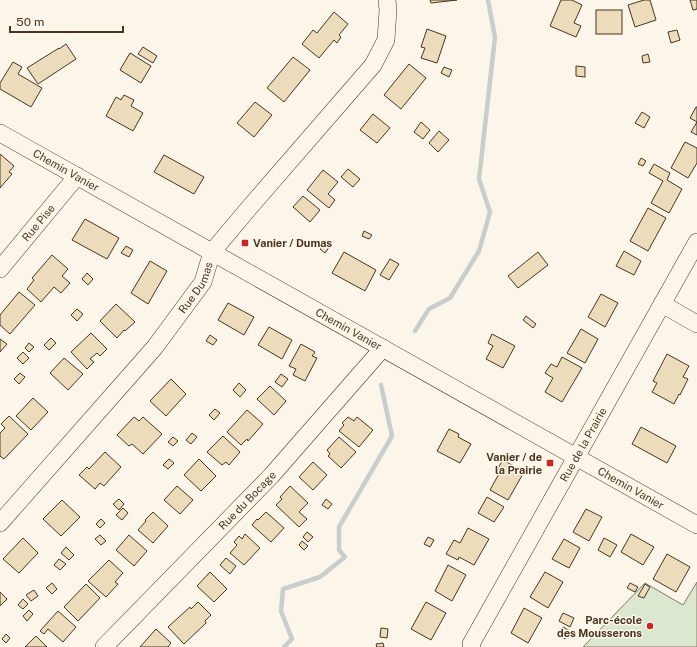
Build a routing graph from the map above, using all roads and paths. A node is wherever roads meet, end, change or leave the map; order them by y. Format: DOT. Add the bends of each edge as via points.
graph roads {
  1 [pos="386,0"];
  2 [pos="0,133"];
  3 [pos="77,176"];
  4 [pos="697,242"];
  5 [pos="212,252"];
  6 [pos="0,269"];
  7 [pos="662,304"];
  8 [pos="697,324"];
  9 [pos="383,348"];
  10 [pos="577,457"];
  11 [pos="0,523"];
  12 [pos="697,525"];
  13 [pos="104,647"];
  14 [pos="472,647"];
  1 -- 5 [label="street, Rue Dumas" via="386,40 373,65"];
  2 -- 3 [label="street, Chemin Vanier"];
  3 -- 5 [label="street, Chemin Vanier"];
  3 -- 6 [label="street, Rue Pise"];
  4 -- 7 [label="street, Rue de la Prairie"];
  5 -- 9 [label="street, Chemin Vanier"];
  5 -- 11 [label="street, Rue Dumas" via="203,282 155,347"];
  7 -- 8 [label="street"];
  7 -- 10 [label="street, Rue de la Prairie"];
  9 -- 10 [label="street, Chemin Vanier"];
  9 -- 13 [label="street, Rue du Bocage" via="271,476"];
  10 -- 12 [label="street, Chemin Vanier"];
  10 -- 14 [label="street, Rue de la Prairie" via="471,644"];
}
